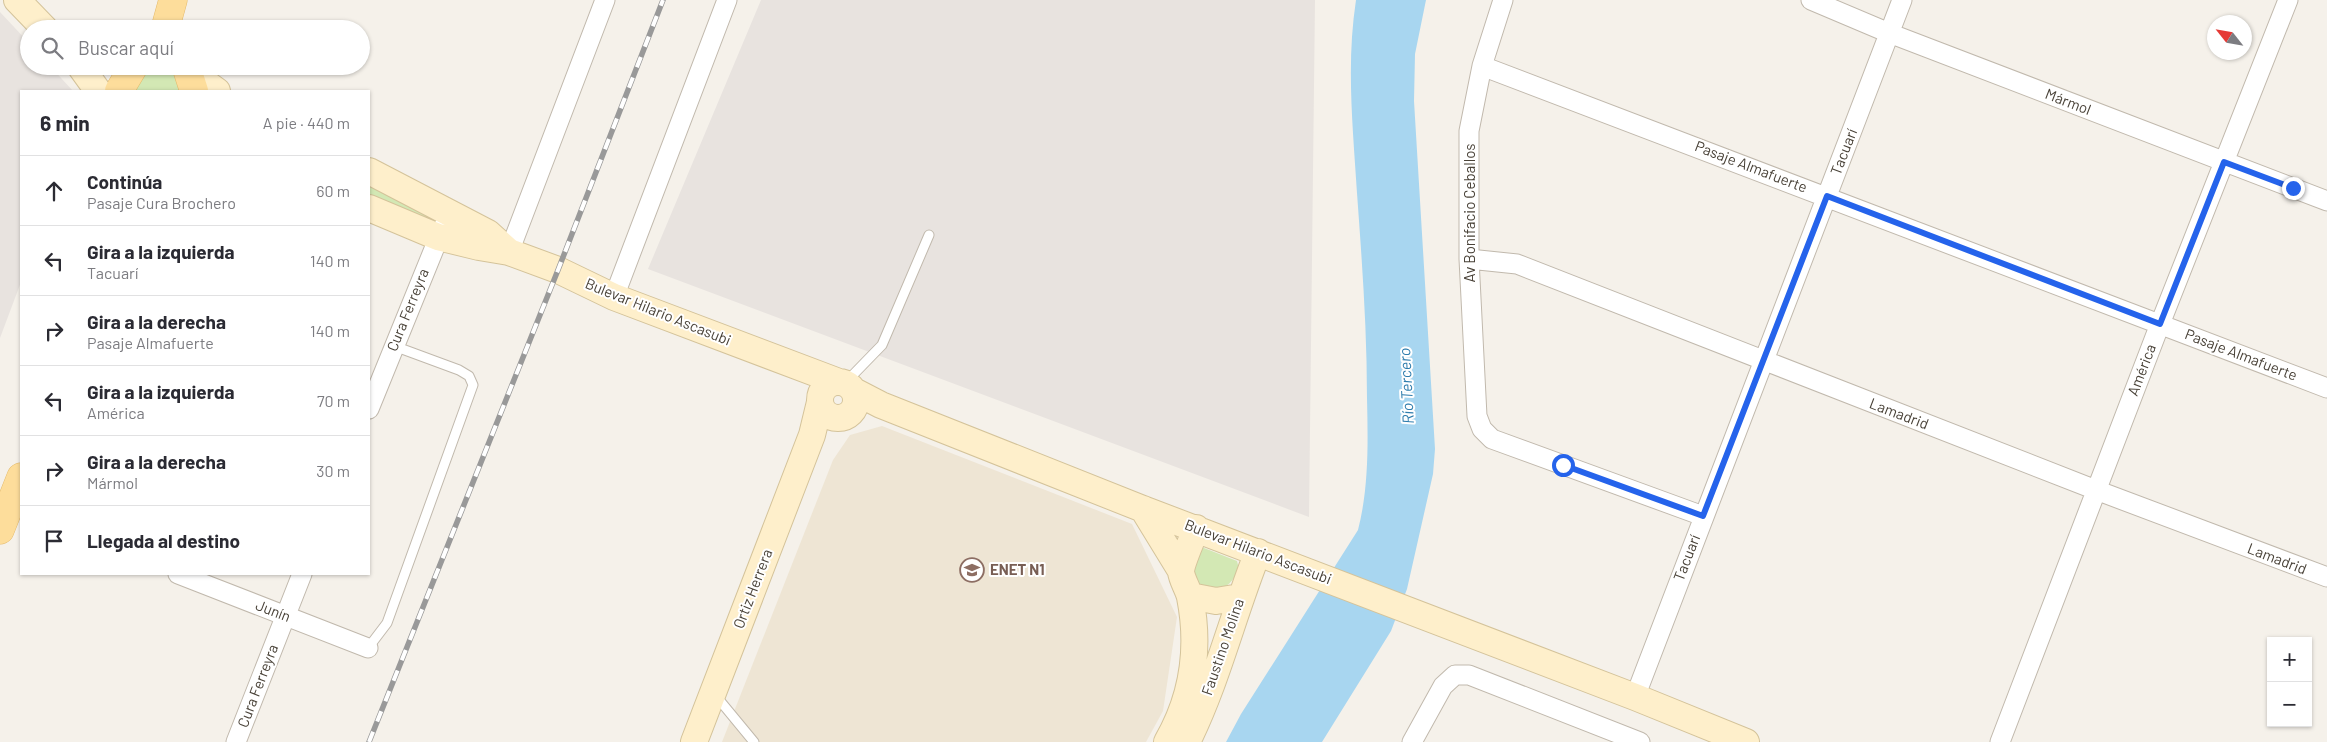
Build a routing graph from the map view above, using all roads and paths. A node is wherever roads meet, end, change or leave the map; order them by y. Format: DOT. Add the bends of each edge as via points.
graph roads {
  1 [pos="16,0"];
  2 [pos="173,0"];
  3 [pos="185,0"];
  4 [pos="605,0"];
  5 [pos="727,0"];
  6 [pos="1503,0"];
  7 [pos="1811,0"];
  8 [pos="1902,0"];
  9 [pos="2288,0"];
  10 [pos="36,20"];
  11 [pos="167,20"];
  12 [pos="184,20"];
  13 [pos="1889,33"];
  14 [pos="1482,66"];
  15 [pos="86,75"];
  16 [pos="129,75"];
  17 [pos="189,76"];
  18 [pos="97,90"];
  19 [pos="120,90"];
  20 [pos="214,90"];
  21 [pos="2224,162"];
  22 [pos="370,172"];
  23 [pos="1827,196"];
  24 [pos="2327,201"];
  25 [pos="370,208"];
  26 [pos="450,212"];
  27 [pos="929,235"];
  28 [pos="438,236"];
  29 [pos="509,252"];
  30 [pos="1469,259"];
  31 [pos="614,297"];
  32 [pos="2160,324"];
  33 [pos="394,346"];
  34 [pos="1764,362"];
  35 [pos="2327,388"];
  36 [pos="835,393"];
  37 [pos="370,406"];
  38 [pos="20,480"];
  39 [pos="2096,490"];
  40 [pos="1143,509"];
  41 [pos="8,514"];
  42 [pos="1703,516"];
  43 [pos="1196,528"];
  44 [pos="1258,552"];
  45 [pos="1181,571"];
  46 [pos="181,575"];
  47 [pos="302,575"];
  48 [pos="2327,578"];
  49 [pos="1190,596"];
  50 [pos="1240,597"];
  51 [pos="285,615"];
  52 [pos="368,648"];
  53 [pos="714,693"];
  54 [pos="1635,697"];
  55 [pos="1620,738"];
  56 [pos="236,742"];
  57 [pos="694,742"];
  58 [pos="754,742"];
  59 [pos="1167,742"];
  60 [pos="1187,742"];
  61 [pos="1412,742"];
  62 [pos="1640,742"];
  63 [pos="1746,742"];
  64 [pos="2000,742"];
  1 -- 10 [label="main road"];
  2 -- 11 [label="main road"];
  3 -- 12 [label="main road"];
  4 -- 29 [label="street"];
  5 -- 31 [label="street"];
  6 -- 14 [label="street, Av Bonifacio Ceballos"];
  7 -- 13 [label="street, Mármol"];
  8 -- 13 [label="street, Tacuarí"];
  9 -- 21 [label="street, América"];
  13 -- 21 [label="street, Mármol"];
  13 -- 23 [label="street, Tacuarí"];
  14 -- 23 [label="street, Pasaje Almafuerte"];
  14 -- 30 [label="street, Av Bonifacio Ceballos" via="1469,131"];
  15 -- 18 [label="main road"];
  16 -- 19 [label="main road"];
  17 -- 20 [label="main road"];
  21 -- 24 [label="street, Mármol"];
  21 -- 32 [label="street, América"];
  22 -- 26 [label="main road, Bulevar Hilario Ascasubi"];
  23 -- 32 [label="street, Pasaje Almafuerte"];
  23 -- 34 [label="street, Tacuarí"];
  25 -- 28 [label="main road, Bulevar Hilario Ascasubi"];
  26 -- 28 [label="street, Cura Ferreyra"];
  26 -- 29 [label="main road, Bulevar Hilario Ascasubi" via="488,233"];
  27 -- 36 [label="lane" via="882,345"];
  28 -- 29 [label="main road, Bulevar Hilario Ascasubi"];
  28 -- 33 [label="street, Cura Ferreyra"];
  29 -- 31 [label="main road, Bulevar Hilario Ascasubi" via="558,270"];
  30 -- 34 [label="street, Lamadrid" via="1517,264"];
  30 -- 42 [label="street, Av Bonifacio Ceballos" via="1477,416 1482,429 1492,439"];
  31 -- 36 [label="main road, Bulevar Hilario Ascasubi"];
  32 -- 35 [label="street, Pasaje Almafuerte"];
  32 -- 39 [label="street, América"];
  33 -- 37 [label="street, Cura Ferreyra"];
  33 -- 52 [label="lane" via="459,370 473,385 387,622"];
  34 -- 39 [label="street, Lamadrid"];
  34 -- 42 [label="street, Tacuarí"];
  36 -- 40 [label="main road, Bulevar Hilario Ascasubi" via="881,405"];
  36 -- 53 [label="main road, Ortiz Herrera" via="812,435"];
  38 -- 41 [label="main road"];
  39 -- 48 [label="street, Lamadrid"];
  39 -- 64 [label="street, América"];
  40 -- 43 [label="main road, Bulevar Hilario Ascasubi"];
  40 -- 45 [label="main road, Faustino Molina"];
  42 -- 54 [label="street, Tacuarí"];
  43 -- 44 [label="main road, Bulevar Hilario Ascasubi"];
  43 -- 45 [label="main road"];
  44 -- 50 [label="main road, Faustino Molina"];
  44 -- 54 [label="main road, Bulevar Hilario Ascasubi"];
  45 -- 49 [label="main road, Faustino Molina"];
  46 -- 51 [label="street, Junín"];
  47 -- 51 [label="street, Cura Ferreyra"];
  49 -- 50 [label="main road" via="1216,601"];
  49 -- 59 [label="main road, Faustino Molina" via="1196,640 1191,686"];
  50 -- 60 [label="main road, Faustino Molina" via="1206,700"];
  51 -- 52 [label="street, Junín"];
  51 -- 56 [label="street, Cura Ferreyra"];
  53 -- 57 [label="main road, Ortiz Herrera"];
  53 -- 58 [label="lane"];
  54 -- 63 [label="main road, Bulevar Hilario Ascasubi"];
  55 -- 61 [label="street" via="1470,675 1455,675 1443,686"];
  55 -- 62 [label="street"];
}
